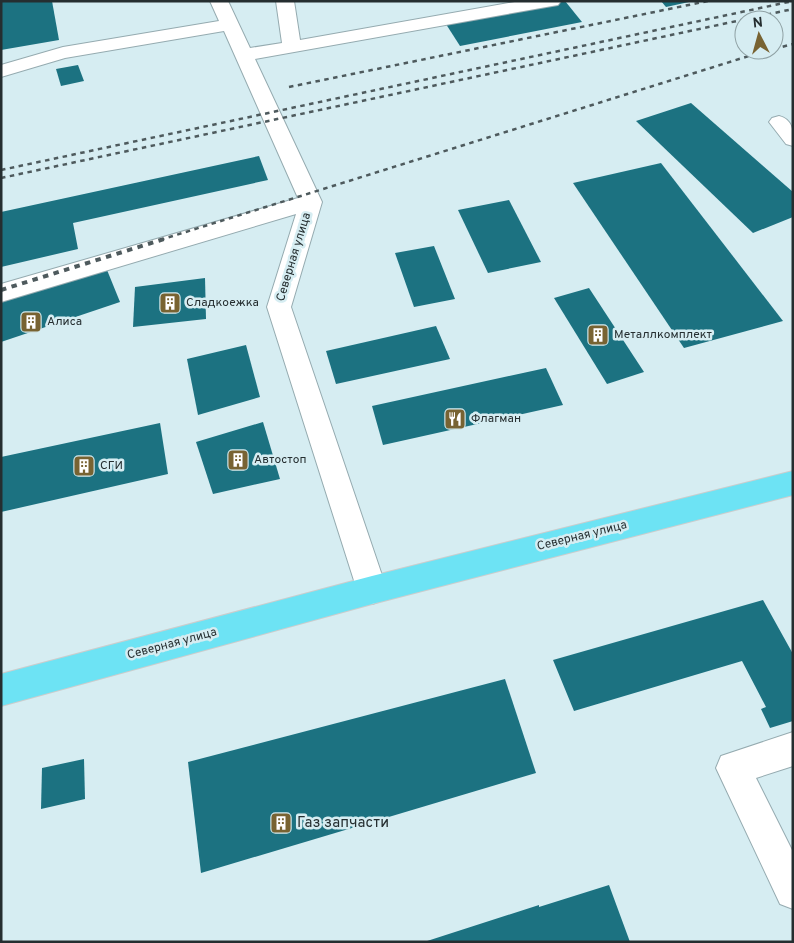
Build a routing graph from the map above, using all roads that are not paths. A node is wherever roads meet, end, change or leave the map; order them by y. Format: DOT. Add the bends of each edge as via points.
graph roads {
  1 [pos="219,1"];
  2 [pos="285,1"];
  3 [pos="552,1"];
  4 [pos="230,25"];
  5 [pos="292,47"];
  6 [pos="245,55"];
  7 [pos="1,71"];
  8 [pos="779,122"];
  9 [pos="793,138"];
  10 [pos="311,202"];
  11 [pos="1,293"];
  12 [pos="793,483"];
  13 [pos="372,590"];
  14 [pos="1,690"];
  15 [pos="793,749"];
  16 [pos="793,891"];
  1 -- 4 [label="street"];
  2 -- 5 [label="street"];
  3 -- 5 [label="street"];
  4 -- 6 [label="street"];
  4 -- 7 [label="street" via="63,53"];
  5 -- 6 [label="street"];
  6 -- 10 [label="street"];
  8 -- 9 [label="street"];
  10 -- 11 [label="street, Северная улица"];
  10 -- 13 [label="street, Северная улица" via="279,307"];
  12 -- 13 [label="main road, Северная улица"];
  13 -- 14 [label="main road, Северная улица"];
  15 -- 16 [label="street" via="733,768"];
}
